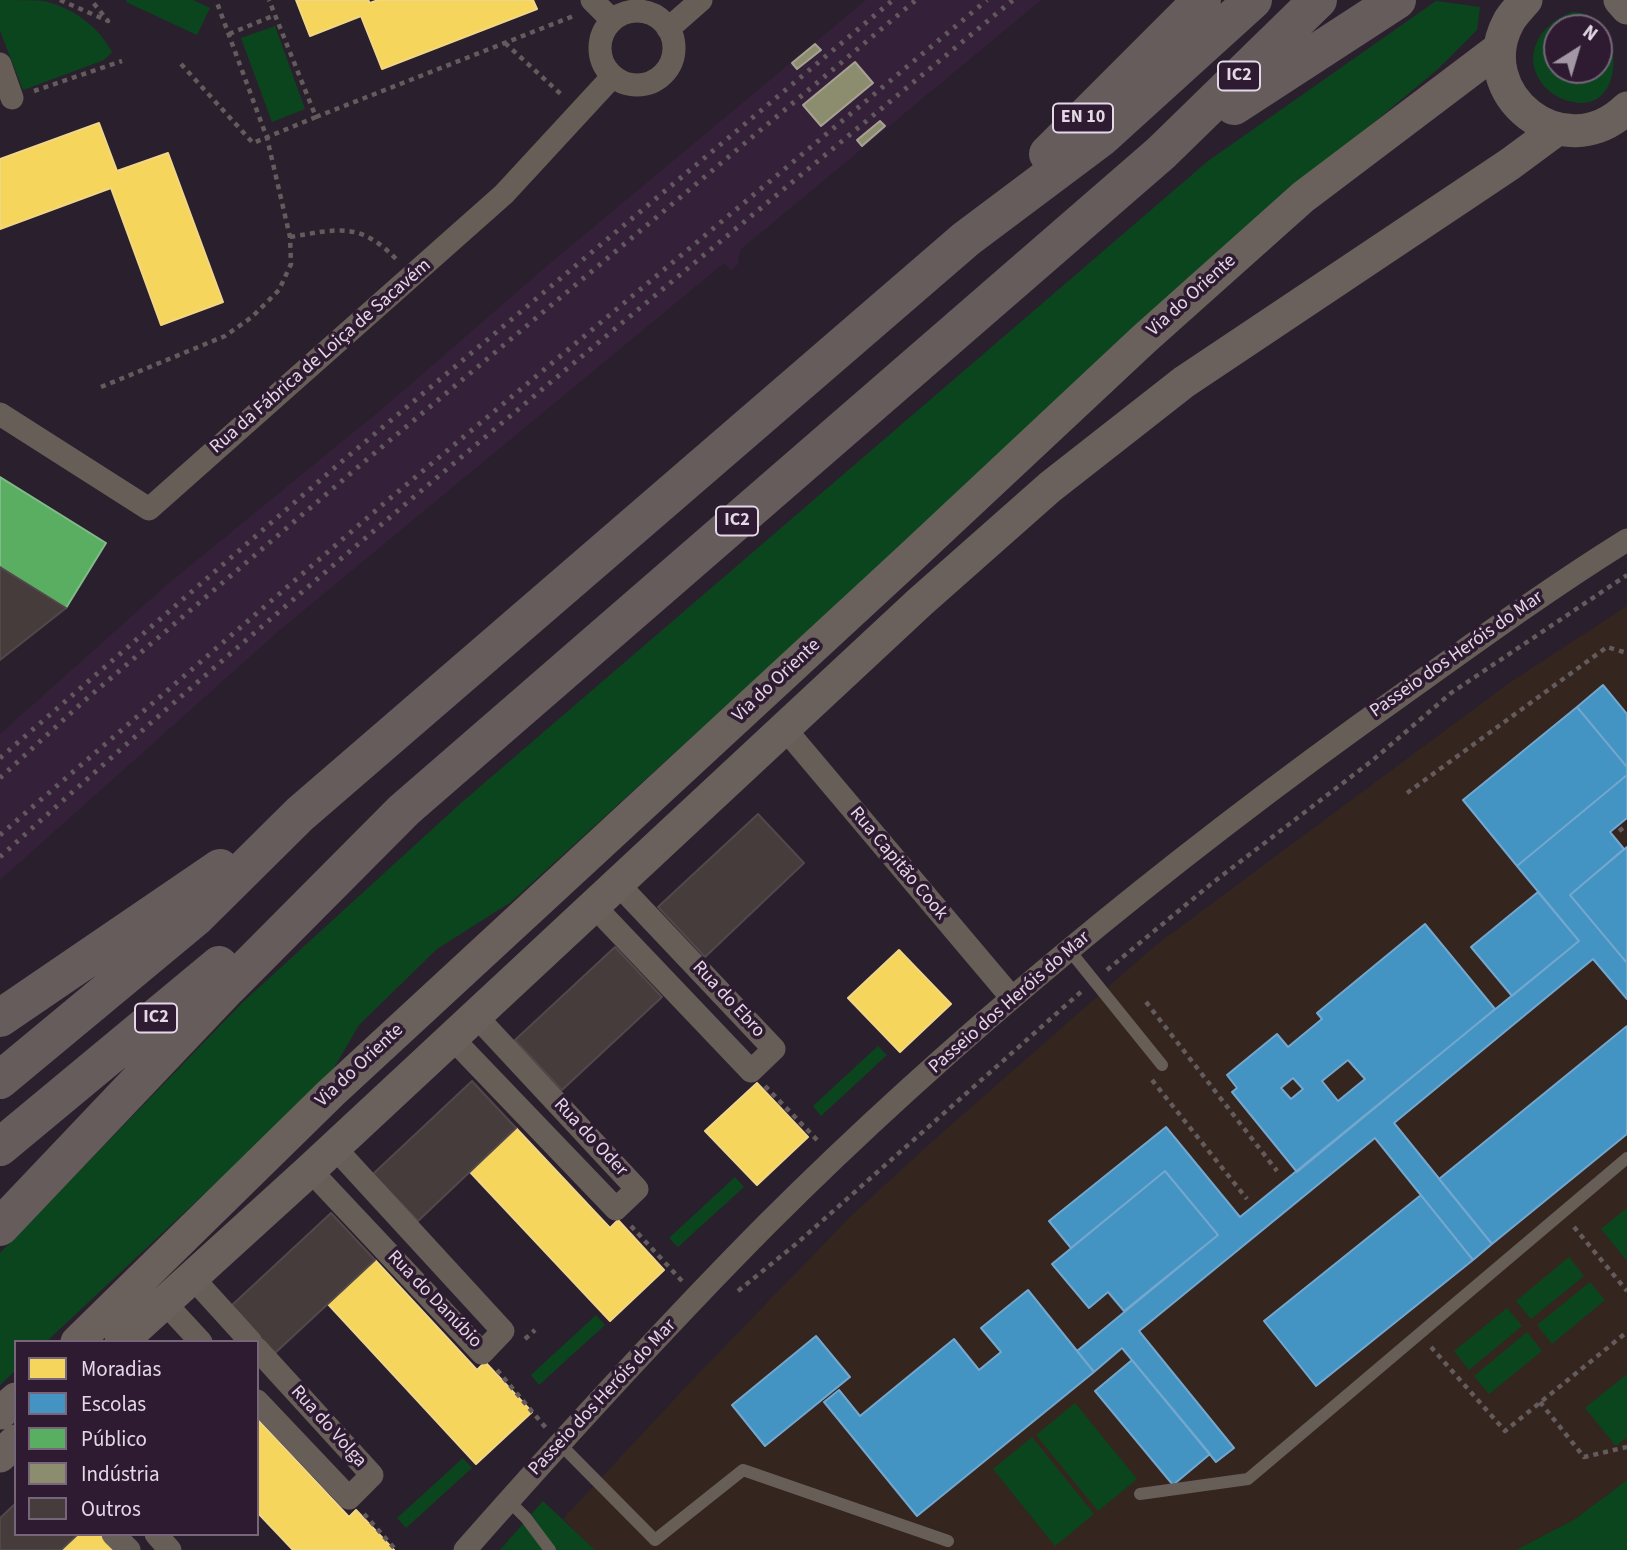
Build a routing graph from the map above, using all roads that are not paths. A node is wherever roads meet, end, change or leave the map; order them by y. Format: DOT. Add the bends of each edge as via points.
graph roads {
  1 [pos="592,0"];
  2 [pos="701,0"];
  3 [pos="1202,0"];
  4 [pos="1253,0"];
  5 [pos="1318,0"];
  6 [pos="1396,0"];
  7 [pos="1526,0"];
  8 [pos="1620,0"];
  9 [pos="1627,8"];
  10 [pos="612,20"];
  11 [pos="668,29"];
  12 [pos="1500,48"];
  13 [pos="0,64"];
  14 [pos="613,76"];
  15 [pos="12,98"];
  16 [pos="1623,118"];
  17 [pos="1556,130"];
  18 [pos="1161,153"];
  19 [pos="966,239"];
  20 [pos="0,414"];
  21 [pos="1627,540"];
  22 [pos="811,650"];
  23 [pos="785,729"];
  24 [pos="695,756"];
  25 [pos="300,814"];
  26 [pos="617,883"];
  27 [pos="318,897"];
  28 [pos="593,905"];
  29 [pos="1070,951"];
  30 [pos="1012,998"];
  31 [pos="476,1016"];
  32 [pos="0,1018"];
  33 [pos="452,1038"];
  34 [pos="1161,1065"];
  35 [pos="0,1080"];
  36 [pos="0,1147"];
  37 [pos="334,1147"];
  38 [pos="1627,1158"];
  39 [pos="310,1170"];
  40 [pos="0,1227"];
  41 [pos="191,1277"];
  42 [pos="164,1302"];
  43 [pos="79,1340"];
  44 [pos="123,1340"];
  45 [pos="199,1340"];
  46 [pos="249,1340"];
  47 [pos="259,1351"];
  48 [pos="14,1401"];
  49 [pos="259,1403"];
  50 [pos="0,1413"];
  51 [pos="14,1443"];
  52 [pos="560,1444"];
  53 [pos="0,1456"];
  54 [pos="1140,1494"];
  55 [pos="509,1501"];
  56 [pos="115,1536"];
  57 [pos="158,1536"];
  58 [pos="948,1541"];
  59 [pos="129,1550"];
  60 [pos="170,1550"];
  61 [pos="466,1550"];
  62 [pos="550,1550"];
  1 -- 10 [label="street"];
  2 -- 11 [label="street"];
  3 -- 19 [label="highway, EN 10"];
  4 -- 19 [label="highway, IC2" via="1102,137"];
  5 -- 18 [label="highway, IC2"];
  6 -- 18 [label="highway"];
  7 -- 12 [label="street" via="1508,22"];
  8 -- 9 [label="street"];
  10 -- 11 [label="street" via="623,13 648,13"];
  10 -- 14 [label="street" via="604,30 600,55"];
  11 -- 14 [label="street" via="673,54 661,76 637,85"];
  12 -- 17 [label="street" via="1502,75 1513,99 1532,118"];
  12 -- 22 [label="street, Via do Oriente" via="1303,197"];
  13 -- 15 [label="street"];
  14 -- 20 [label="street, Rua da Fábrica de Loiça de Sacavém" via="504,194 149,509"];
  16 -- 17 [label="street" via="1586,131"];
  17 -- 23 [label="street" via="1184,382 1050,487"];
  18 -- 27 [label="highway, IC2" via="404,810"];
  19 -- 25 [label="highway, IC2"];
  21 -- 29 [label="street, Passeio dos Heróis do Mar" via="1563,580 1280,781"];
  22 -- 23 [label="street"];
  22 -- 24 [label="street, Via do Oriente"];
  23 -- 24 [label="street"];
  23 -- 26 [label="street"];
  23 -- 30 [label="street, Rua Capitão Cook"];
  24 -- 43 [label="street, Via do Oriente" via="331,1093"];
  25 -- 32 [label="highway"];
  25 -- 35 [label="highway, IC2" via="195,918"];
  26 -- 28 [label="street"];
  26 -- 28 [label="street, Rua do Ebro" via="774,1049 751,1071"];
  27 -- 36 [label="highway, IC2" via="234,953"];
  27 -- 40 [label="highway"];
  28 -- 31 [label="street"];
  29 -- 30 [label="street, Passeio dos Heróis do Mar"];
  29 -- 34 [label="lane"];
  30 -- 52 [label="street, Passeio dos Heróis do Mar" via="835,1159 638,1358"];
  31 -- 33 [label="street"];
  31 -- 33 [label="street, Rua do Oder" via="637,1189 616,1209"];
  33 -- 37 [label="street"];
  37 -- 39 [label="street"];
  37 -- 39 [label="street, Rua do Danúbio" via="503,1331 482,1353"];
  38 -- 54 [label="lane" via="1248,1479"];
  39 -- 41 [label="street"];
  41 -- 42 [label="street"];
  41 -- 46 [label="street"];
  42 -- 44 [label="street"];
  42 -- 45 [label="street"];
  47 -- 49 [label="street, Rua do Volga" via="372,1475 349,1498"];
  48 -- 50 [label="street"];
  51 -- 53 [label="street"];
  52 -- 55 [label="street, Passeio dos Heróis do Mar"];
  52 -- 58 [label="lane" via="654,1540 743,1469"];
  55 -- 61 [label="street, Passeio dos Heróis do Mar"];
  55 -- 62 [label="lane"];
  56 -- 59 [label="street"];
  57 -- 60 [label="street"];
}
